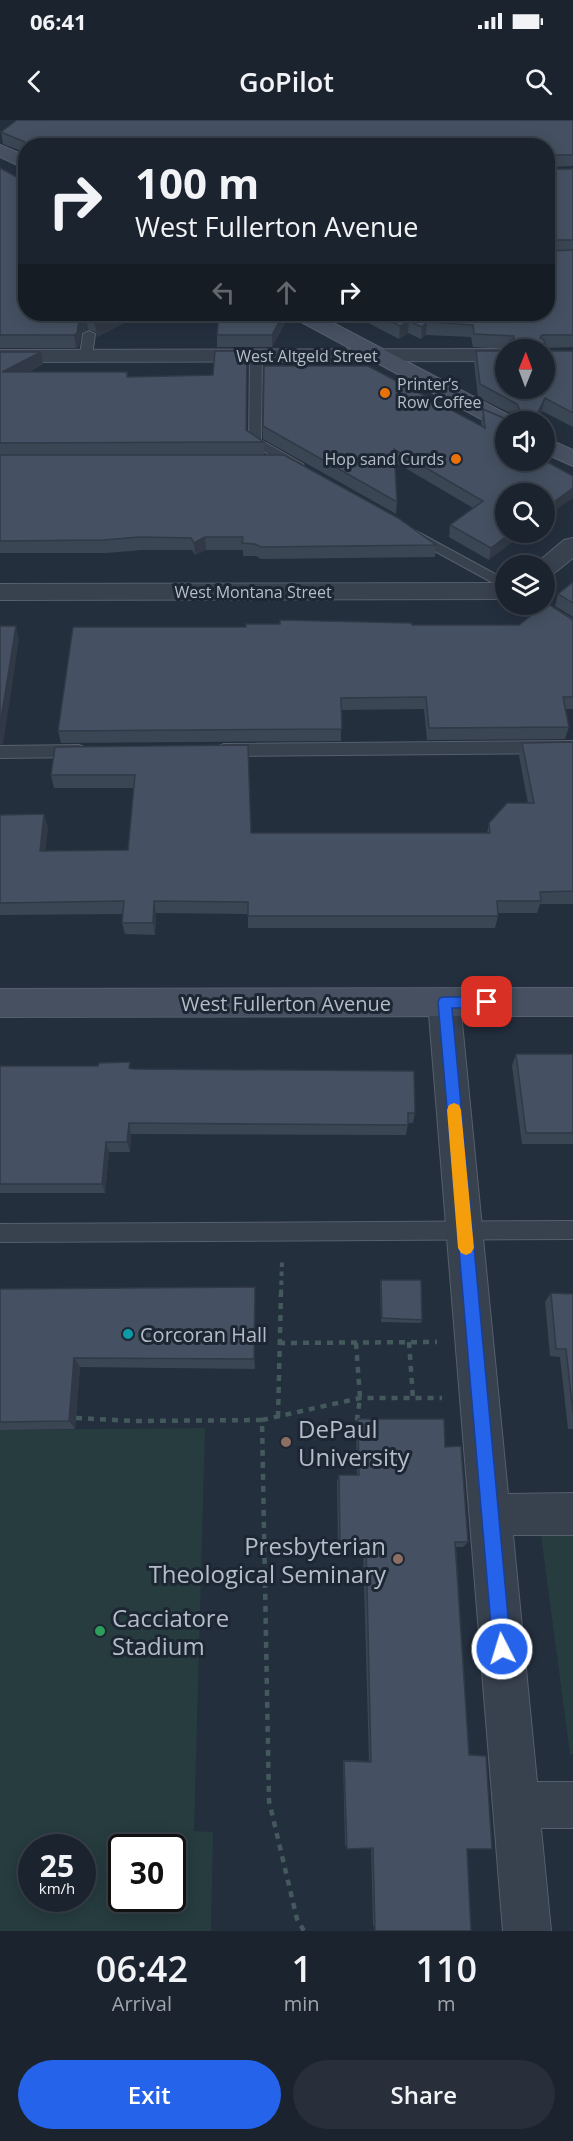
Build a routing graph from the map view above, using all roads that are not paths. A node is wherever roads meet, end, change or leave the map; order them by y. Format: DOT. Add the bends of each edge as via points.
graph roads {
  1 [pos="0,150"];
  2 [pos="18,160"];
  3 [pos="314,321"];
  4 [pos="90,334"];
  5 [pos="495,355"];
  6 [pos="0,356"];
  7 [pos="86,356"];
  8 [pos="256,356"];
  9 [pos="378,356"];
  10 [pos="495,417"];
  11 [pos="555,450"];
  12 [pos="573,459"];
  13 [pos="263,461"];
  14 [pos="287,461"];
  15 [pos="307,472"];
  16 [pos="407,530"];
  17 [pos="573,546"];
  18 [pos="555,560"];
  19 [pos="495,580"];
  20 [pos="495,591"];
  21 [pos="0,592"];
  22 [pos="554,615"];
  23 [pos="573,627"];
  24 [pos="573,747"];
  25 [pos="203,750"];
  26 [pos="96,751"];
  27 [pos="0,752"];
  28 [pos="444,1002"];
  29 [pos="573,1002"];
  30 [pos="0,1003"];
  31 [pos="465,1230"];
  32 [pos="573,1230"];
  33 [pos="0,1233"];
  34 [pos="573,1514"];
  35 [pos="490,1515"];
  36 [pos="516,1805"];
  37 [pos="573,1805"];
  38 [pos="527,1931"];
  1 -- 2 [label="main road"];
  3 -- 9 [label="main road"];
  4 -- 7 [label="lane"];
  5 -- 9 [label="street, West Altgeld Street"];
  6 -- 7 [label="street, West Altgeld Street"];
  7 -- 8 [label="street, West Altgeld Street"];
  8 -- 9 [label="street, West Altgeld Street"];
  8 -- 14 [label="lane" via="255,442"];
  9 -- 10 [label="main road"];
  11 -- 12 [label="main road"];
  13 -- 14 [label="lane"];
  14 -- 15 [label="lane"];
  16 -- 19 [label="lane"];
  17 -- 18 [label="street"];
  20 -- 21 [label="street, West Montana Street"];
  22 -- 23 [label="lane"];
  24 -- 25 [label="lane"];
  26 -- 27 [label="lane"];
  28 -- 29 [label="main road, West Fullerton Avenue"];
  28 -- 30 [label="main road, West Fullerton Avenue"];
  28 -- 31 [label="street"];
  31 -- 32 [label="lane"];
  31 -- 33 [label="lane"];
  31 -- 35 [label="street"];
  34 -- 35 [label="street"];
  35 -- 36 [label="street"];
  36 -- 37 [label="street"];
  36 -- 38 [label="street"];
}
